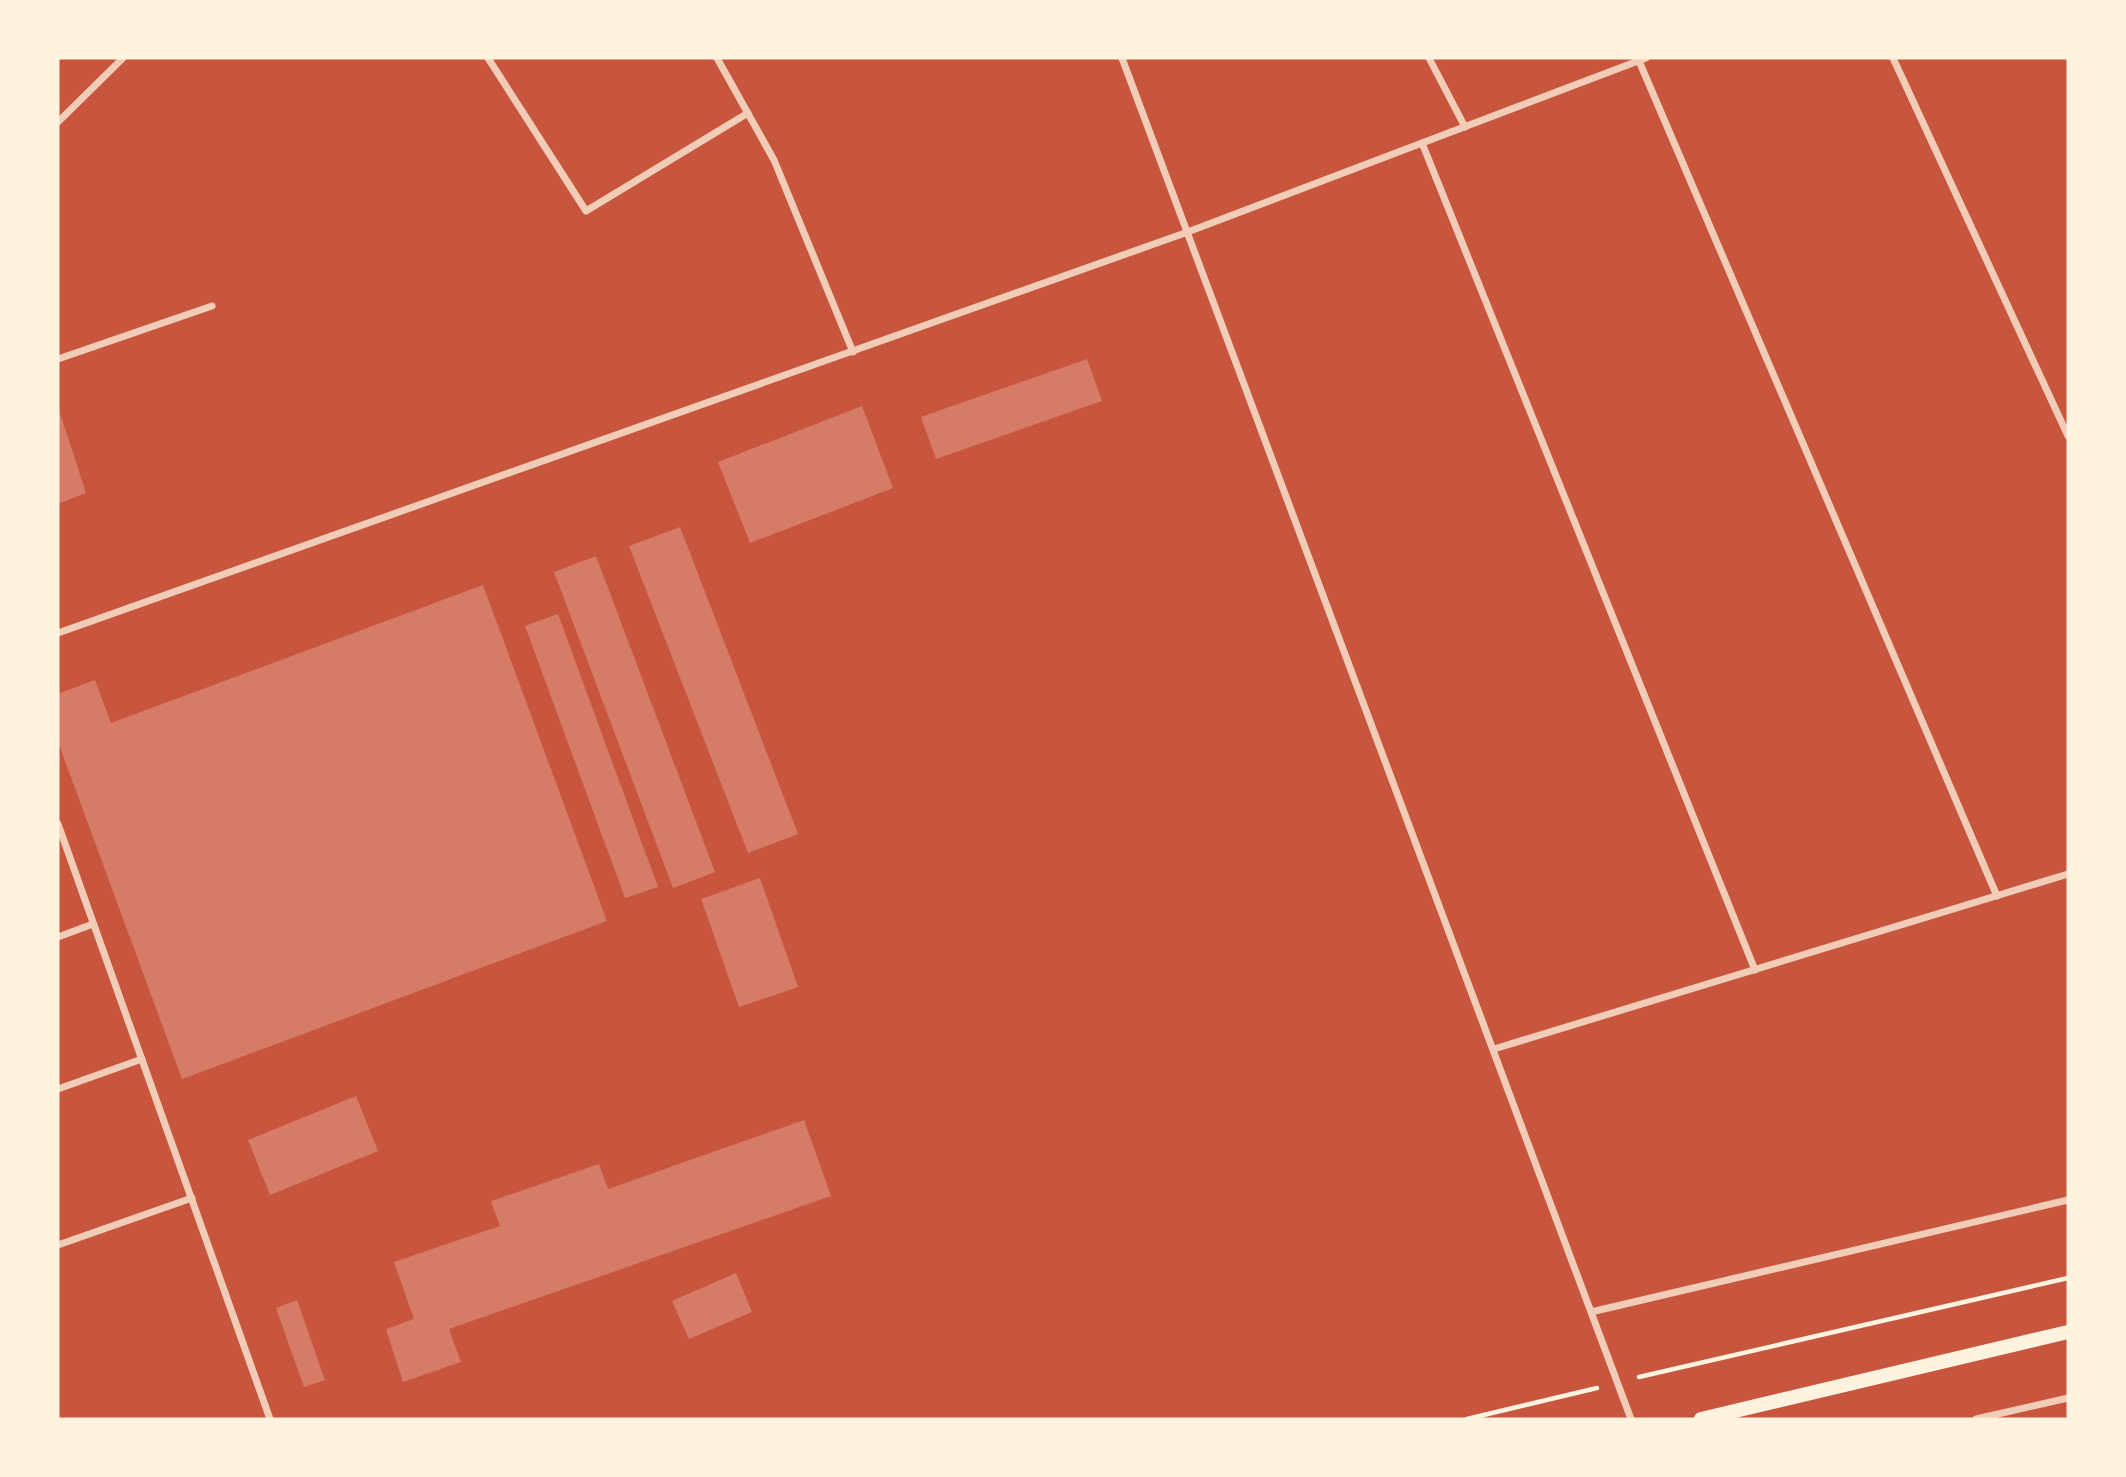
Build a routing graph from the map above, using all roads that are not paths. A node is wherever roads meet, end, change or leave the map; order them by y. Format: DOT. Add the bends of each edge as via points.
graph roads {
  1 [pos="123,58"];
  2 [pos="488,58"];
  3 [pos="717,58"];
  4 [pos="1122,58"];
  5 [pos="1429,58"];
  6 [pos="1893,58"];
  7 [pos="1643,59"];
  8 [pos="748,113"];
  9 [pos="58,122"];
  10 [pos="1465,127"];
  11 [pos="1422,143"];
  12 [pos="1185,233"];
  13 [pos="212,306"];
  14 [pos="853,352"];
  15 [pos="58,359"];
  16 [pos="2068,436"];
  17 [pos="58,633"];
  18 [pos="58,824"];
  19 [pos="2068,874"];
  20 [pos="1997,896"];
  21 [pos="93,924"];
  22 [pos="58,937"];
  23 [pos="1755,970"];
  24 [pos="1494,1049"];
  25 [pos="142,1059"];
  26 [pos="58,1089"];
  27 [pos="192,1198"];
  28 [pos="2068,1199"];
  29 [pos="58,1245"];
  30 [pos="1591,1312"];
  31 [pos="2068,1332"];
  32 [pos="2068,1398"];
  33 [pos="271,1419"];
  34 [pos="1631,1419"];
  35 [pos="1701,1419"];
  36 [pos="1976,1419"];
  1 -- 9 [label="street"];
  2 -- 8 [label="street" via="586,211"];
  3 -- 8 [label="street"];
  4 -- 12 [label="street"];
  5 -- 10 [label="street"];
  6 -- 16 [label="street"];
  7 -- 10 [label="street"];
  7 -- 20 [label="street"];
  8 -- 14 [label="street" via="774,160"];
  10 -- 11 [label="street"];
  11 -- 12 [label="street"];
  11 -- 23 [label="street"];
  12 -- 14 [label="street"];
  12 -- 24 [label="street"];
  13 -- 15 [label="street"];
  14 -- 17 [label="street"];
  18 -- 21 [label="street"];
  19 -- 20 [label="street"];
  20 -- 23 [label="street"];
  21 -- 22 [label="street"];
  21 -- 25 [label="street"];
  23 -- 24 [label="street"];
  24 -- 30 [label="street"];
  25 -- 26 [label="street"];
  25 -- 27 [label="street"];
  27 -- 29 [label="street"];
  27 -- 33 [label="street"];
  28 -- 30 [label="street"];
  30 -- 34 [label="street"];
  31 -- 35 [label="main road"];
  32 -- 36 [label="street"];
}
